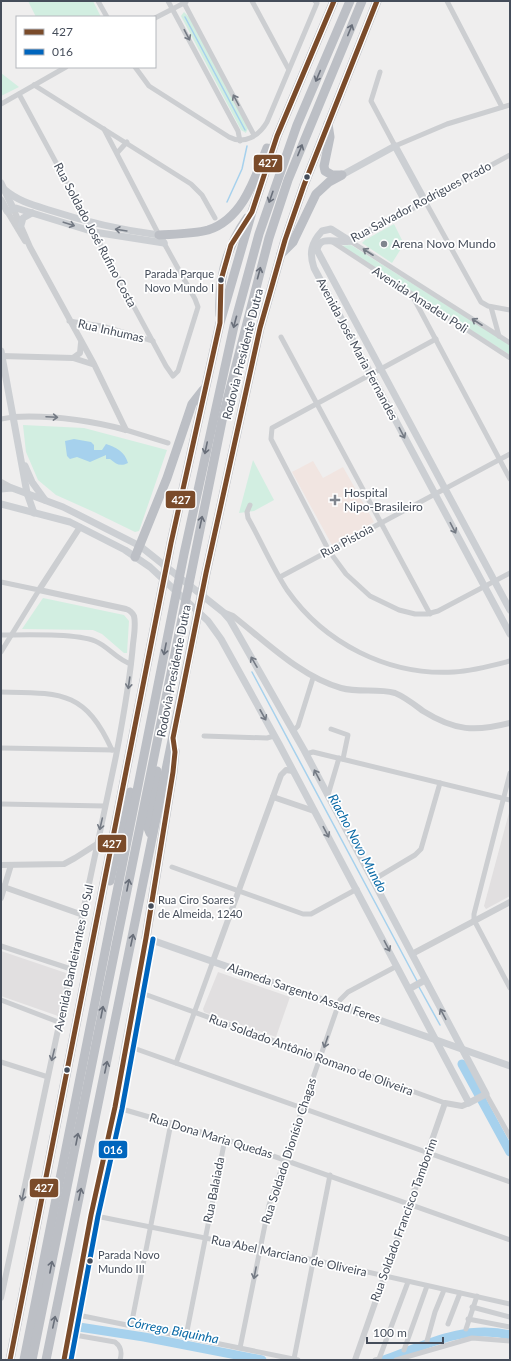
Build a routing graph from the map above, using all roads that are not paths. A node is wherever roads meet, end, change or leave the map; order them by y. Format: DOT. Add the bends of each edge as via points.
graph roads {
  1 [pos="98,1"];
  2 [pos="168,1"];
  3 [pos="252,1"];
  4 [pos="334,1"];
  5 [pos="350,1"];
  6 [pos="362,1"];
  7 [pos="377,1"];
  8 [pos="447,1"];
  9 [pos="185,2"];
  10 [pos="316,2"];
  11 [pos="173,9"];
  12 [pos="106,16"];
  13 [pos="156,18"];
  14 [pos="64,68"];
  15 [pos="136,68"];
  16 [pos="288,68"];
  17 [pos="380,72"];
  18 [pos="34,85"];
  19 [pos="19,94"];
  20 [pos="1,104"];
  21 [pos="510,105"];
  22 [pos="502,107"];
  23 [pos="328,122"];
  24 [pos="104,129"];
  25 [pos="254,135"];
  26 [pos="276,136"];
  27 [pos="240,141"];
  28 [pos="126,142"];
  29 [pos="395,146"];
  30 [pos="117,153"];
  31 [pos="510,154"];
  32 [pos="342,175"];
  33 [pos="1,183"];
  34 [pos="5,190"];
  35 [pos="1,200"];
  36 [pos="20,200"];
  37 [pos="425,201"];
  38 [pos="10,208"];
  39 [pos="32,213"];
  40 [pos="215,218"];
  41 [pos="89,223"];
  42 [pos="20,225"];
  43 [pos="94,232"];
  44 [pos="161,239"];
  45 [pos="330,241"];
  46 [pos="350,241"];
  47 [pos="30,247"];
  48 [pos="280,255"];
  49 [pos="324,263"];
  50 [pos="314,268"];
  51 [pos="412,294"];
  52 [pos="491,307"];
  53 [pos="433,308"];
  54 [pos="510,310"];
  55 [pos="424,316"];
  56 [pos="69,321"];
  57 [pos="499,336"];
  58 [pos="282,337"];
  59 [pos="436,339"];
  60 [pos="153,341"];
  61 [pos="81,343"];
  62 [pos="510,343"];
  63 [pos="1,354"];
  64 [pos="508,356"];
  65 [pos="73,358"];
  66 [pos="510,362"];
  67 [pos="94,364"];
  68 [pos="381,369"];
  69 [pos="371,374"];
  70 [pos="206,388"];
  71 [pos="316,404"];
  72 [pos="13,417"];
  73 [pos="1,418"];
  74 [pos="126,430"];
  75 [pos="168,443"];
  76 [pos="510,454"];
  77 [pos="21,457"];
  78 [pos="500,459"];
  79 [pos="510,479"];
  80 [pos="1,482"];
  81 [pos="12,488"];
  82 [pos="1,489"];
  83 [pos="445,489"];
  84 [pos="27,493"];
  85 [pos="435,494"];
  86 [pos="45,500"];
  87 [pos="1,504"];
  88 [pos="250,505"];
  89 [pos="63,507"];
  90 [pos="34,513"];
  91 [pos="54,518"];
  92 [pos="380,523"];
  93 [pos="80,527"];
  94 [pos="107,528"];
  95 [pos="140,546"];
  96 [pos="329,550"];
  97 [pos="135,557"];
  98 [pos="510,573"];
  99 [pos="280,577"];
  100 [pos="494,581"];
  101 [pos="1,582"];
  102 [pos="484,586"];
  103 [pos="39,590"];
  104 [pos="510,610"];
  105 [pos="223,612"];
  106 [pos="430,614"];
  107 [pos="510,634"];
  108 [pos="1,635"];
  109 [pos="12,635"];
  110 [pos="1,652"];
  111 [pos="510,661"];
  112 [pos="131,664"];
  113 [pos="314,678"];
  114 [pos="1,692"];
  115 [pos="510,723"];
  116 [pos="331,729"];
  117 [pos="293,730"];
  118 [pos="204,736"];
  119 [pos="274,736"];
  120 [pos="172,738"];
  121 [pos="147,740"];
  122 [pos="157,740"];
  123 [pos="1,748"];
  124 [pos="114,750"];
  125 [pos="306,754"];
  126 [pos="341,759"];
  127 [pos="293,771"];
  128 [pos="510,773"];
  129 [pos="440,783"];
  130 [pos="328,796"];
  131 [pos="273,797"];
  132 [pos="504,798"];
  133 [pos="510,800"];
  134 [pos="1,804"];
  135 [pos="105,806"];
  136 [pos="314,810"];
  137 [pos="152,838"];
  138 [pos="97,844"];
  139 [pos="1,865"];
  140 [pos="11,865"];
  141 [pos="172,867"];
  142 [pos="373,880"];
  143 [pos="3,886"];
  144 [pos="357,889"];
  145 [pos="239,891"];
  146 [pos="1,898"];
  147 [pos="510,902"];
  148 [pos="83,915"];
  149 [pos="474,920"];
  150 [pos="146,938"];
  151 [pos="1,946"];
  152 [pos="90,950"];
  153 [pos="412,954"];
  154 [pos="213,961"];
  155 [pos="397,966"];
  156 [pos="71,969"];
  157 [pos="424,981"];
  158 [pos="411,988"];
  159 [pos="510,988"];
  160 [pos="136,991"];
  161 [pos="1,1000"];
  162 [pos="339,1006"];
  163 [pos="194,1013"];
  164 [pos="61,1023"];
  165 [pos="436,1039"];
  166 [pos="125,1045"];
  167 [pos="460,1048"];
  168 [pos="321,1059"];
  169 [pos="1,1062"];
  170 [pos="176,1063"];
  171 [pos="510,1066"];
  172 [pos="48,1077"];
  173 [pos="485,1095"];
  174 [pos="471,1102"];
  175 [pos="445,1103"];
  176 [pos="115,1107"];
  177 [pos="302,1109"];
  178 [pos="171,1123"];
  179 [pos="510,1138"];
  180 [pos="224,1139"];
  181 [pos="428,1154"];
  182 [pos="284,1159"];
  183 [pos="330,1175"];
  184 [pos="510,1182"];
  185 [pos="409,1203"];
  186 [pos="91,1215"];
  187 [pos="150,1227"];
  188 [pos="204,1238"];
  189 [pos="510,1240"];
  190 [pos="259,1249"];
  191 [pos="314,1260"];
  192 [pos="384,1275"];
  193 [pos="408,1282"];
  194 [pos="427,1286"];
  195 [pos="444,1290"];
  196 [pos="460,1293"];
  197 [pos="477,1296"];
  198 [pos="1,1298"];
  199 [pos="510,1304"];
  200 [pos="472,1307"];
  201 [pos="73,1314"];
  202 [pos="510,1317"];
  203 [pos="468,1319"];
  204 [pos="448,1324"];
  205 [pos="131,1326"];
  206 [pos="510,1327"];
  207 [pos="466,1329"];
  208 [pos="69,1334"];
  209 [pos="186,1336"];
  210 [pos="427,1341"];
  211 [pos="510,1341"];
  212 [pos="240,1348"];
  213 [pos="404,1350"];
  214 [pos="10,1360"];
  215 [pos="24,1360"];
  216 [pos="32,1360"];
  217 [pos="46,1360"];
  218 [pos="64,1360"];
  219 [pos="120,1360"];
  220 [pos="296,1360"];
  221 [pos="355,1360"];
  222 [pos="375,1360"];
  223 [pos="396,1360"];
  1 -- 12 [label="street"];
  2 -- 11 [label="street"];
  3 -- 16 [label="street"];
  4 -- 26 [label="highway"];
  5 -- 121 [label="highway, Rodovia Presidente Dutra, one-way" via="297,125 258,234 220,384"];
  122 -- 6 [label="highway, Rodovia Presidente Dutra, one-way" via="223,416 269,238 288,180"];
  7 -- 23 [label="highway, Rodovia Presidente Dutra"];
  8 -- 22 [label="street"];
  9 -- 11 [label="street"];
  25 -- 9 [label="street, one-way"];
  10 -- 16 [label="street"];
  11 -- 13 [label="street"];
  11 -- 27 [label="street, one-way" via="238,131"];
  14 -- 18 [label="street"];
  15 -- 27 [label="street" via="149,86 229,137"];
  16 -- 25 [label="street" via="267,122"];
  17 -- 29 [label="street" via="371,101"];
  18 -- 19 [label="street"];
  18 -- 24 [label="street"];
  19 -- 20 [label="street"];
  19 -- 41 [label="street, Rua Soldado José Rufino Costa"];
  21 -- 22 [label="street"];
  22 -- 29 [label="street" via="447,124"];
  23 -- 32 [label="highway" via="330,137 325,170 332,175"];
  23 -- 48 [label="highway, Rodovia Presidente Dutra"];
  24 -- 28 [label="street"];
  24 -- 30 [label="street"];
  25 -- 27 [label="street"];
  26 -- 44 [label="highway" via="268,146 246,196 228,220 208,230"];
  26 -- 70 [label="highway" via="252,212 231,245 221,280 220,323"];
  28 -- 30 [label="street"];
  28 -- 40 [label="street" via="195,188"];
  29 -- 32 [label="main road"];
  29 -- 37 [label="main road"];
  30 -- 44 [label="street"];
  31 -- 37 [label="street, Rua Salvador Rodrigues Prado"];
  32 -- 48 [label="highway" via="329,182 316,194 293,242"];
  33 -- 34 [label="main road"];
  34 -- 36 [label="main road"];
  34 -- 38 [label="main road"];
  35 -- 38 [label="main road"];
  36 -- 38 [label="main road"];
  36 -- 41 [label="main road"];
  37 -- 46 [label="main road, Rua Salvador Rodrigues Prado"];
  37 -- 52 [label="street" via="481,302"];
  38 -- 39 [label="main road"];
  38 -- 42 [label="street"];
  38 -- 47 [label="street"];
  39 -- 42 [label="main road" via="23,218"];
  39 -- 43 [label="main road, one-way"];
  41 -- 43 [label="street, Rua Soldado José Rufino Costa"];
  44 -- 41 [label="main road, one-way"];
  42 -- 47 [label="street"];
  43 -- 44 [label="main road"];
  43 -- 60 [label="street, Rua Soldado José Rufino Costa"];
  44 -- 60 [label="street, Rua Soldado José Rufino Costa" via="198,307 175,376 172,375"];
  45 -- 46 [label="main road, Rua Salvador Rodrigues Prado"];
  45 -- 49 [label="main road, Avenida José Maria Fernandes" via="322,241 318,245 317,250"];
  45 -- 51 [label="street, Avenida Amadeu Poli"];
  46 -- 50 [label="main road, Avenida José Maria Fernandes" via="331,229 322,231 311,249 310,256"];
  57 -- 46 [label="street, Avenida Amadeu Poli, one-way"];
  47 -- 56 [label="street"];
  48 -- 120 [label="highway, Rodovia Presidente Dutra" via="260,328"];
  49 -- 50 [label="main road"];
  49 -- 68 [label="main road, Avenida José Maria Fernandes"];
  50 -- 69 [label="main road, Avenida José Maria Fernandes"];
  51 -- 53 [label="street, Avenida Amadeu Poli"];
  51 -- 55 [label="street"];
  52 -- 54 [label="street"];
  52 -- 57 [label="street"];
  53 -- 55 [label="street" via="426,310"];
  53 -- 64 [label="street, Avenida Amadeu Poli"];
  55 -- 59 [label="street"];
  56 -- 60 [label="street, Rua Inhumas" via="102,326"];
  56 -- 61 [label="street"];
  57 -- 62 [label="street, Avenida Amadeu Poli"];
  58 -- 71 [label="street"];
  59 -- 68 [label="street"];
  59 -- 78 [label="street"];
  61 -- 65 [label="street" via="80,353"];
  61 -- 67 [label="street"];
  63 -- 65 [label="street"];
  63 -- 72 [label="main road"];
  64 -- 66 [label="street"];
  65 -- 67 [label="street"];
  67 -- 74 [label="street"];
  68 -- 69 [label="street"];
  68 -- 83 [label="main road, Avenida José Maria Fernandes"];
  69 -- 71 [label="street"];
  69 -- 85 [label="main road, Avenida José Maria Fernandes, one-way"];
  70 -- 95 [label="highway" via="192,404"];
  70 -- 152 [label="highway" via="171,544"];
  71 -- 92 [label="street"];
  71 -- 96 [label="street" via="272,428 271,439"];
  72 -- 73 [label="street"];
  72 -- 74 [label="street, one-way" via="58,417 90,421"];
  72 -- 77 [label="main road"];
  74 -- 75 [label="street"];
  76 -- 78 [label="street"];
  77 -- 84 [label="main road"];
  77 -- 86 [label="main road" via="32,482"];
  78 -- 79 [label="street"];
  78 -- 83 [label="street"];
  80 -- 81 [label="street"];
  81 -- 82 [label="main road"];
  81 -- 84 [label="main road"];
  83 -- 85 [label="street"];
  83 -- 100 [label="main road, Avenida José Maria Fernandes"];
  84 -- 86 [label="main road"];
  84 -- 90 [label="main road"];
  85 -- 92 [label="street, Rua Pistoia"];
  85 -- 102 [label="main road, Avenida José Maria Fernandes, one-way"];
  86 -- 89 [label="main road"];
  87 -- 90 [label="main road"];
  88 -- 99 [label="street" via="248,518"];
  89 -- 91 [label="main road" via="61,514"];
  89 -- 94 [label="main road"];
  90 -- 91 [label="main road"];
  91 -- 93 [label="main road"];
  92 -- 96 [label="street, Rua Pistoia"];
  92 -- 106 [label="street"];
  93 -- 94 [label="main road" via="86,525 98,531"];
  93 -- 97 [label="main road"];
  93 -- 103 [label="street"];
  94 -- 95 [label="main road"];
  95 -- 97 [label="highway"];
  95 -- 105 [label="main road"];
  96 -- 99 [label="street, Rua Pistoia"];
  96 -- 106 [label="street" via="346,574 370,596 407,613"];
  97 -- 119 [label="main road, one-way" via="150,567 208,621 219,635"];
  98 -- 100 [label="street"];
  99 -- 111 [label="street" via="310,618 346,647 368,657 408,669 452,672"];
  100 -- 102 [label="street"];
  100 -- 104 [label="main road, Avenida José Maria Fernandes"];
  101 -- 103 [label="street"];
  102 -- 106 [label="street"];
  102 -- 107 [label="main road, Avenida José Maria Fernandes"];
  103 -- 109 [label="street"];
  103 -- 112 [label="street, Avenida Bandeirantes do Sul" via="126,609 134,616"];
  105 -- 113 [label="street" via="233,616"];
  117 -- 105 [label="main road, one-way"];
  108 -- 109 [label="street"];
  109 -- 110 [label="street"];
  109 -- 112 [label="street" via="88,639 106,646"];
  112 -- 124 [label="street, Avenida Bandeirantes do Sul, one-way"];
  113 -- 115 [label="street" via="347,690 384,691 396,694 452,726 478,730"];
  113 -- 117 [label="street" via="298,726"];
  114 -- 124 [label="street" via="46,693 73,701 90,712"];
  116 -- 126 [label="street" via="348,734"];
  117 -- 125 [label="main road"];
  118 -- 119 [label="street"];
  119 -- 127 [label="main road"];
  120 -- 137 [label="highway, Rodovia Presidente Dutra"];
  120 -- 150 [label="highway" via="175,752 174,772"];
  121 -- 152 [label="highway" via="140,750 96,938"];
  121 -- 215 [label="highway, Rodovia Presidente Dutra"];
  122 -- 137 [label="highway" via="160,751 148,828"];
  216 -- 122 [label="highway, Rodovia Presidente Dutra, one-way"];
  123 -- 124 [label="street"];
  124 -- 135 [label="street, Avenida Bandeirantes do Sul"];
  125 -- 126 [label="street" via="313,752"];
  130 -- 125 [label="main road, one-way"];
  126 -- 129 [label="street"];
  126 -- 130 [label="street"];
  127 -- 131 [label="street" via="283,772"];
  127 -- 136 [label="main road"];
  128 -- 132 [label="street"];
  129 -- 132 [label="street"];
  129 -- 142 [label="street" via="421,848 411,858"];
  130 -- 142 [label="main road"];
  131 -- 136 [label="street"];
  131 -- 145 [label="street"];
  132 -- 133 [label="street"];
  132 -- 149 [label="street"];
  134 -- 135 [label="street"];
  135 -- 138 [label="street, Avenida Bandeirantes do Sul, one-way"];
  136 -- 144 [label="main road, one-way"];
  217 -- 137 [label="highway, Rodovia Presidente Dutra, one-way"];
  138 -- 140 [label="street" via="64,864"];
  138 -- 148 [label="street, Avenida Bandeirantes do Sul"];
  139 -- 140 [label="street"];
  140 -- 143 [label="street"];
  141 -- 145 [label="street"];
  142 -- 153 [label="main road"];
  143 -- 146 [label="street"];
  143 -- 148 [label="street"];
  144 -- 145 [label="street" via="311,914 303,914"];
  144 -- 155 [label="main road, one-way"];
  145 -- 154 [label="street"];
  147 -- 149 [label="street"];
  148 -- 156 [label="street, Avenida Bandeirantes do Sul"];
  149 -- 153 [label="street"];
  149 -- 159 [label="street"];
  150 -- 154 [label="main road, Alameda Sargento Assad Feres"];
  150 -- 160 [label="main road"];
  151 -- 156 [label="street"];
  152 -- 214 [label="highway"];
  153 -- 157 [label="main road"];
  154 -- 162 [label="main road, Alameda Sargento Assad Feres"];
  154 -- 163 [label="street"];
  155 -- 158 [label="main road"];
  155 -- 162 [label="street, Rua Soldado Dionísio Chagas" via="348,992 341,997"];
  156 -- 164 [label="street, Avenida Bandeirantes do Sul"];
  157 -- 158 [label="main road"];
  167 -- 157 [label="main road, one-way"];
  158 -- 165 [label="main road"];
  160 -- 163 [label="street, Rua Soldado Antônio Romano de Oliveira"];
  160 -- 166 [label="main road"];
  161 -- 164 [label="street"];
  162 -- 165 [label="main road, Alameda Sargento Assad Feres"];
  162 -- 168 [label="street, Rua Soldado Dionísio Chagas, one-way"];
  163 -- 168 [label="street, Rua Soldado Antônio Romano de Oliveira"];
  163 -- 170 [label="street"];
  164 -- 172 [label="street, Avenida Bandeirantes do Sul, one-way"];
  165 -- 167 [label="main road, Alameda Sargento Assad Feres"];
  165 -- 174 [label="main road"];
  166 -- 170 [label="street"];
  166 -- 176 [label="main road"];
  167 -- 171 [label="main road, Alameda Sargento Assad Feres"];
  167 -- 173 [label="main road"];
  168 -- 175 [label="street, Rua Soldado Antônio Romano de Oliveira"];
  168 -- 177 [label="street, Rua Soldado Dionísio Chagas"];
  169 -- 172 [label="street"];
  170 -- 177 [label="street"];
  172 -- 198 [label="street, Avenida Bandeirantes do Sul, one-way"];
  173 -- 174 [label="main road, Rua Soldado Antônio Romano de Oliveira"];
  173 -- 179 [label="street"];
  174 -- 175 [label="street, Rua Soldado Antônio Romano de Oliveira" via="462,1106"];
  175 -- 181 [label="street, Rua Soldado Francisco Tamborim"];
  176 -- 178 [label="street, Rua Dona Maria Quedas"];
  176 -- 186 [label="main road"];
  177 -- 181 [label="street"];
  177 -- 182 [label="street, Rua Soldado Dionísio Chagas"];
  178 -- 180 [label="street, Rua Dona Maria Quedas"];
  178 -- 187 [label="street"];
  180 -- 182 [label="street, Rua Dona Maria Quedas"];
  180 -- 188 [label="street, Rua Balaiada"];
  181 -- 184 [label="street"];
  181 -- 185 [label="street, Rua Soldado Francisco Tamborim"];
  182 -- 183 [label="street, Rua Dona Maria Quedas"];
  182 -- 190 [label="street, Rua Soldado Dionísio Chagas" via="269,1205"];
  183 -- 185 [label="street, Rua Dona Maria Quedas"];
  183 -- 191 [label="street"];
  185 -- 189 [label="street, Rua Dona Maria Quedas"];
  185 -- 192 [label="street, Rua Soldado Francisco Tamborim"];
  186 -- 187 [label="street, Rua Abel Marciano de Oliveira"];
  186 -- 201 [label="main road"];
  187 -- 188 [label="street, Rua Abel Marciano de Oliveira"];
  187 -- 205 [label="street"];
  188 -- 190 [label="street, Rua Abel Marciano de Oliveira"];
  188 -- 209 [label="street, Rua Balaiada"];
  190 -- 191 [label="street, Rua Abel Marciano de Oliveira"];
  190 -- 212 [label="street, Rua Soldado Dionísio Chagas, one-way"];
  191 -- 192 [label="street, Rua Abel Marciano de Oliveira"];
  191 -- 220 [label="street"];
  192 -- 193 [label="street, Rua Abel Marciano de Oliveira"];
  192 -- 221 [label="street, Rua Soldado Francisco Tamborim"];
  193 -- 194 [label="street, Rua Abel Marciano de Oliveira"];
  193 -- 222 [label="street" via="379,1359"];
  194 -- 195 [label="street, Rua Abel Marciano de Oliveira"];
  194 -- 213 [label="street"];
  195 -- 196 [label="street, Rua Abel Marciano de Oliveira"];
  195 -- 210 [label="street"];
  196 -- 197 [label="street, Rua Abel Marciano de Oliveira"];
  196 -- 204 [label="street"];
  197 -- 199 [label="street, Rua Abel Marciano de Oliveira"];
  197 -- 200 [label="street"];
  200 -- 202 [label="street"];
  200 -- 203 [label="street"];
  201 -- 205 [label="street"];
  201 -- 208 [label="main road"];
  203 -- 206 [label="street"];
  203 -- 207 [label="street"];
  205 -- 209 [label="street"];
  208 -- 218 [label="main road"];
  208 -- 219 [label="street" via="115,1342 122,1352"];
  209 -- 212 [label="street"];
  211 -- 223 [label="street" via="472,1338"];
  212 -- 220 [label="street"];
}
